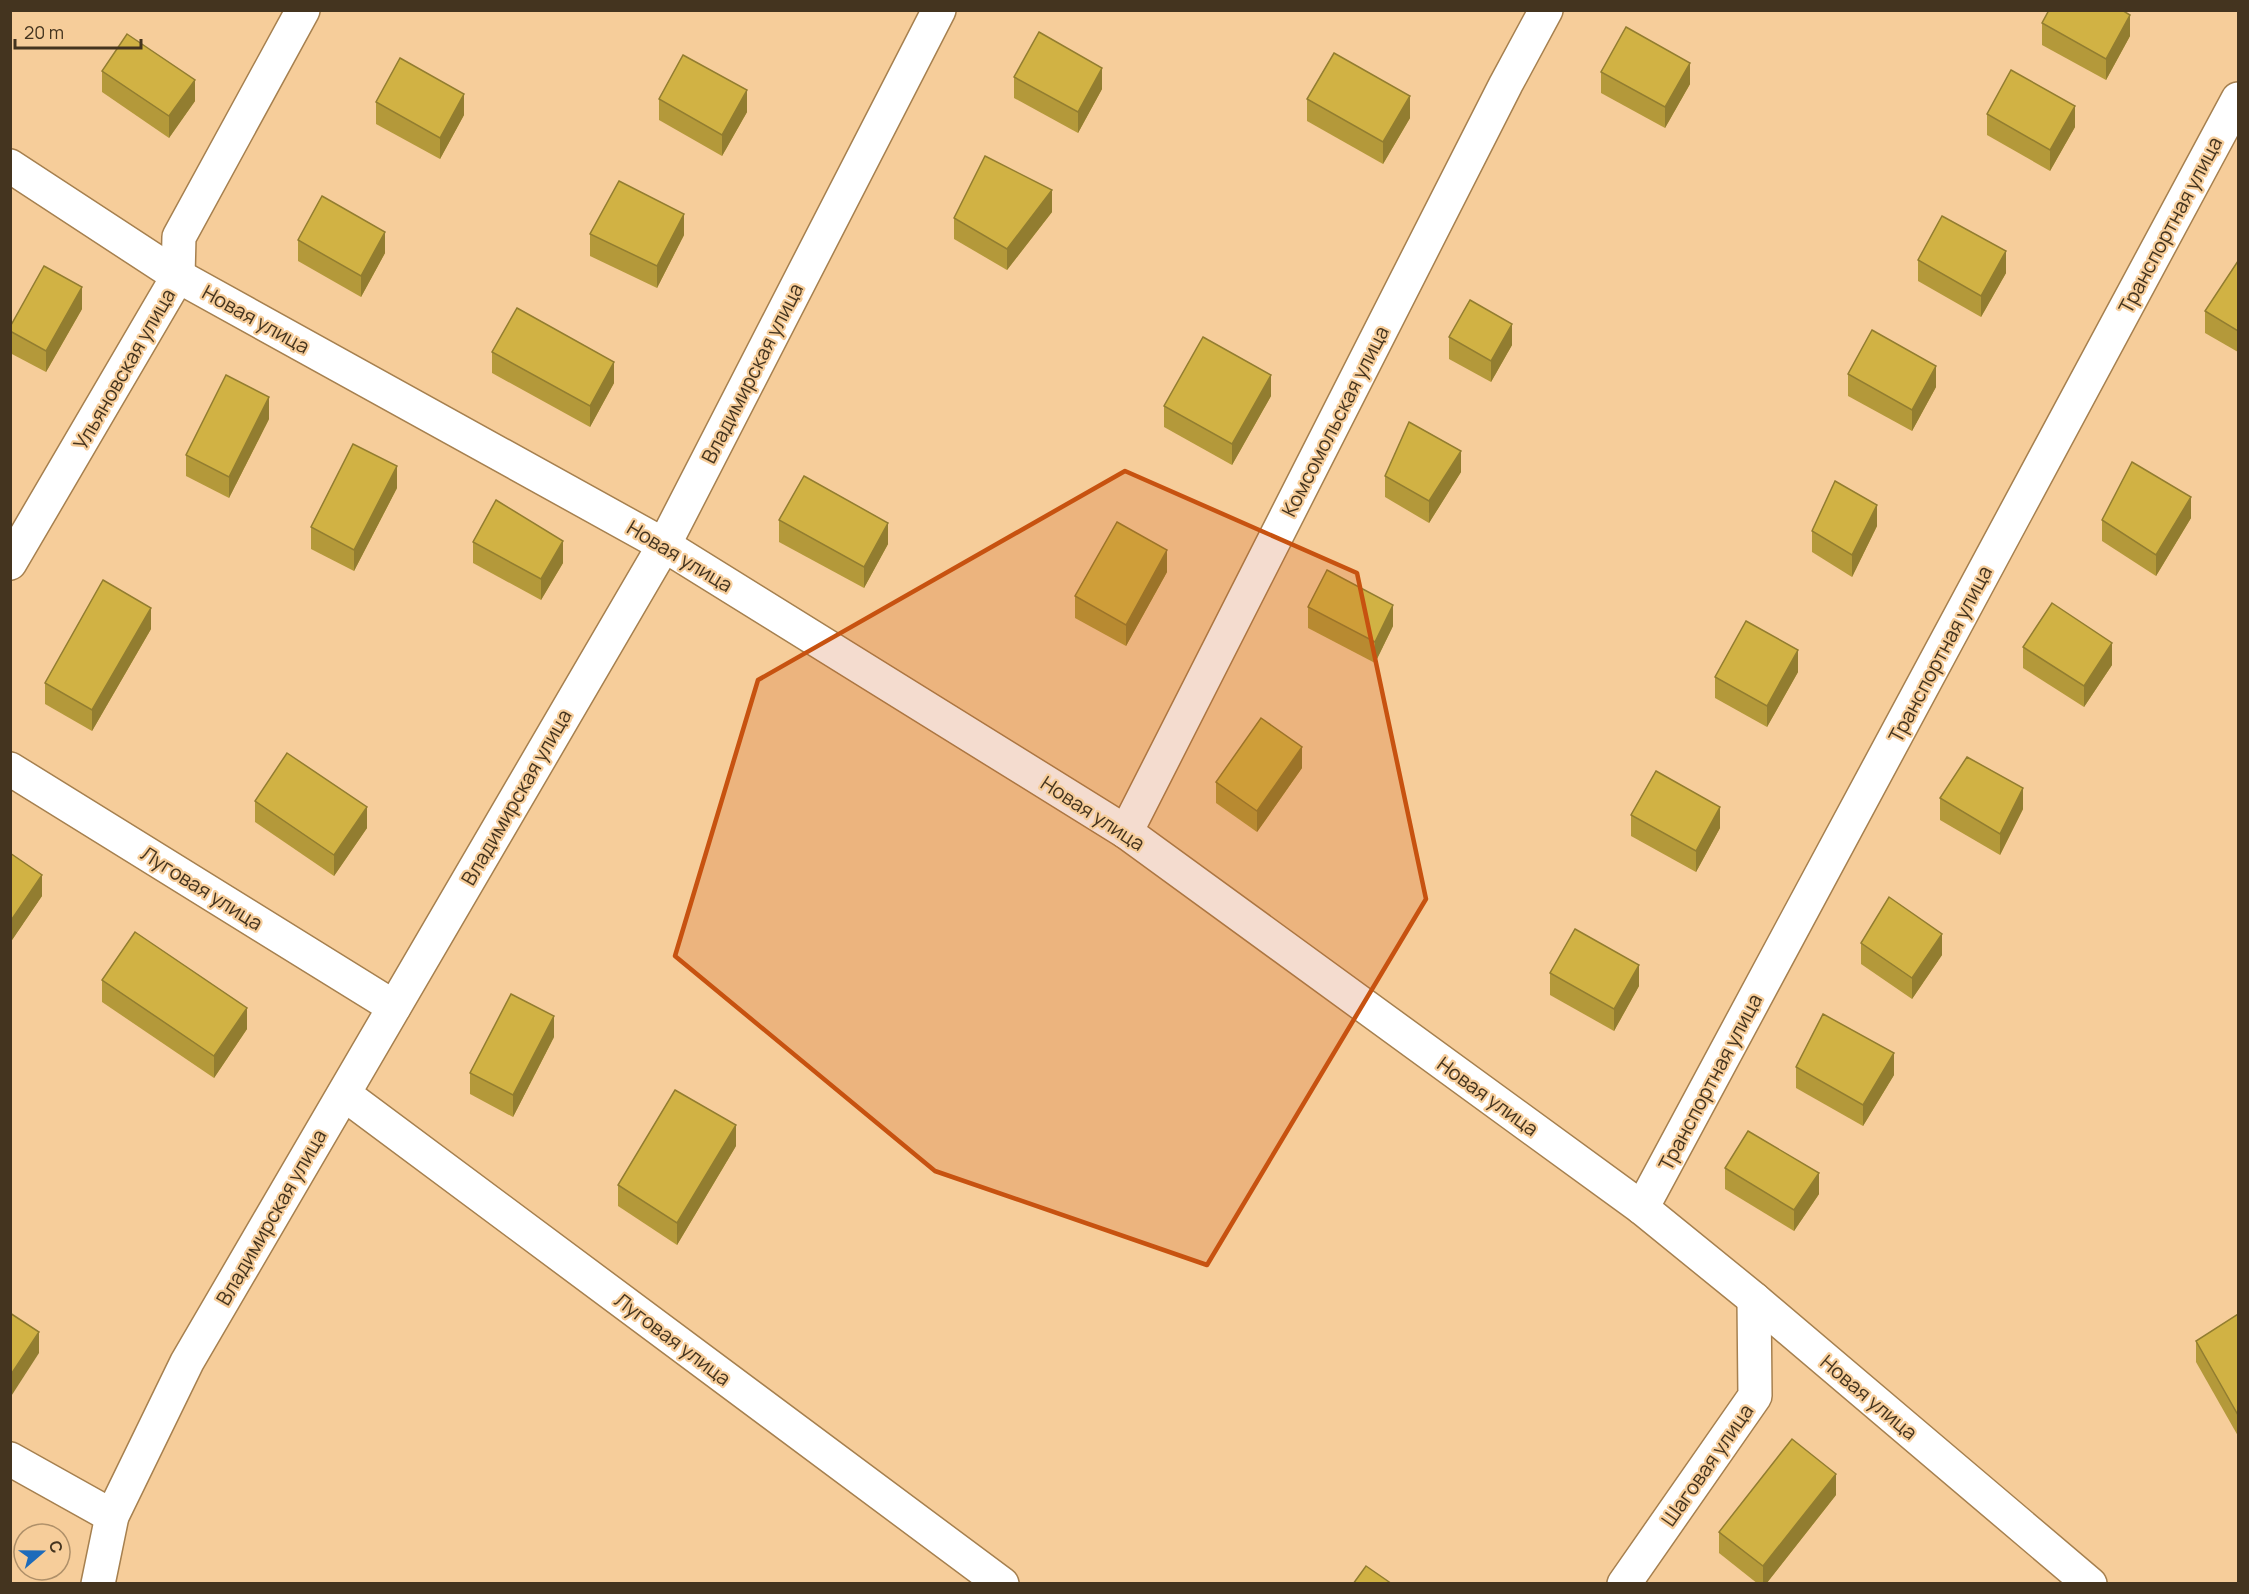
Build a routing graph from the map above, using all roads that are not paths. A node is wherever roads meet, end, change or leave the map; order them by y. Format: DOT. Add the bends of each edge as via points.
graph roads {
  1 [pos="303,10"];
  2 [pos="939,10"];
  3 [pos="1546,10"];
  4 [pos="2238,99"];
  5 [pos="10,166"];
  6 [pos="178,276"];
  7 [pos="663,544"];
  8 [pos="10,563"];
  9 [pos="10,769"];
  10 [pos="1126,832"];
  11 [pos="394,1007"];
  12 [pos="344,1094"];
  13 [pos="1642,1208"];
  14 [pos="1754,1299"];
  15 [pos="10,1459"];
  16 [pos="112,1516"];
  17 [pos="98,1584"];
  18 [pos="1002,1584"];
  19 [pos="1624,1584"];
  20 [pos="2090,1584"];
  1 -- 6 [label="street, Ульяновская улица" via="179,237"];
  2 -- 7 [label="street, Владимирская улица"];
  3 -- 10 [label="street, Комсомольская улица"];
  4 -- 13 [label="street, Транспортная улица"];
  5 -- 6 [label="street, Новая улица"];
  6 -- 7 [label="street, Новая улица"];
  6 -- 8 [label="street, Ульяновская улица"];
  7 -- 10 [label="street, Новая улица"];
  7 -- 11 [label="street, Владимирская улица"];
  9 -- 11 [label="street, Луговая улица"];
  10 -- 13 [label="street, Новая улица"];
  11 -- 12 [label="street, Владимирская улица"];
  12 -- 16 [label="street, Владимирская улица" via="186,1362"];
  12 -- 18 [label="street, Луговая улица"];
  13 -- 14 [label="street, Новая улица"];
  14 -- 19 [label="street, Шаговая улица" via="1755,1396"];
  14 -- 20 [label="street, Новая улица"];
  15 -- 16 [label="street"];
  16 -- 17 [label="street, Владимирская улица"];
}
